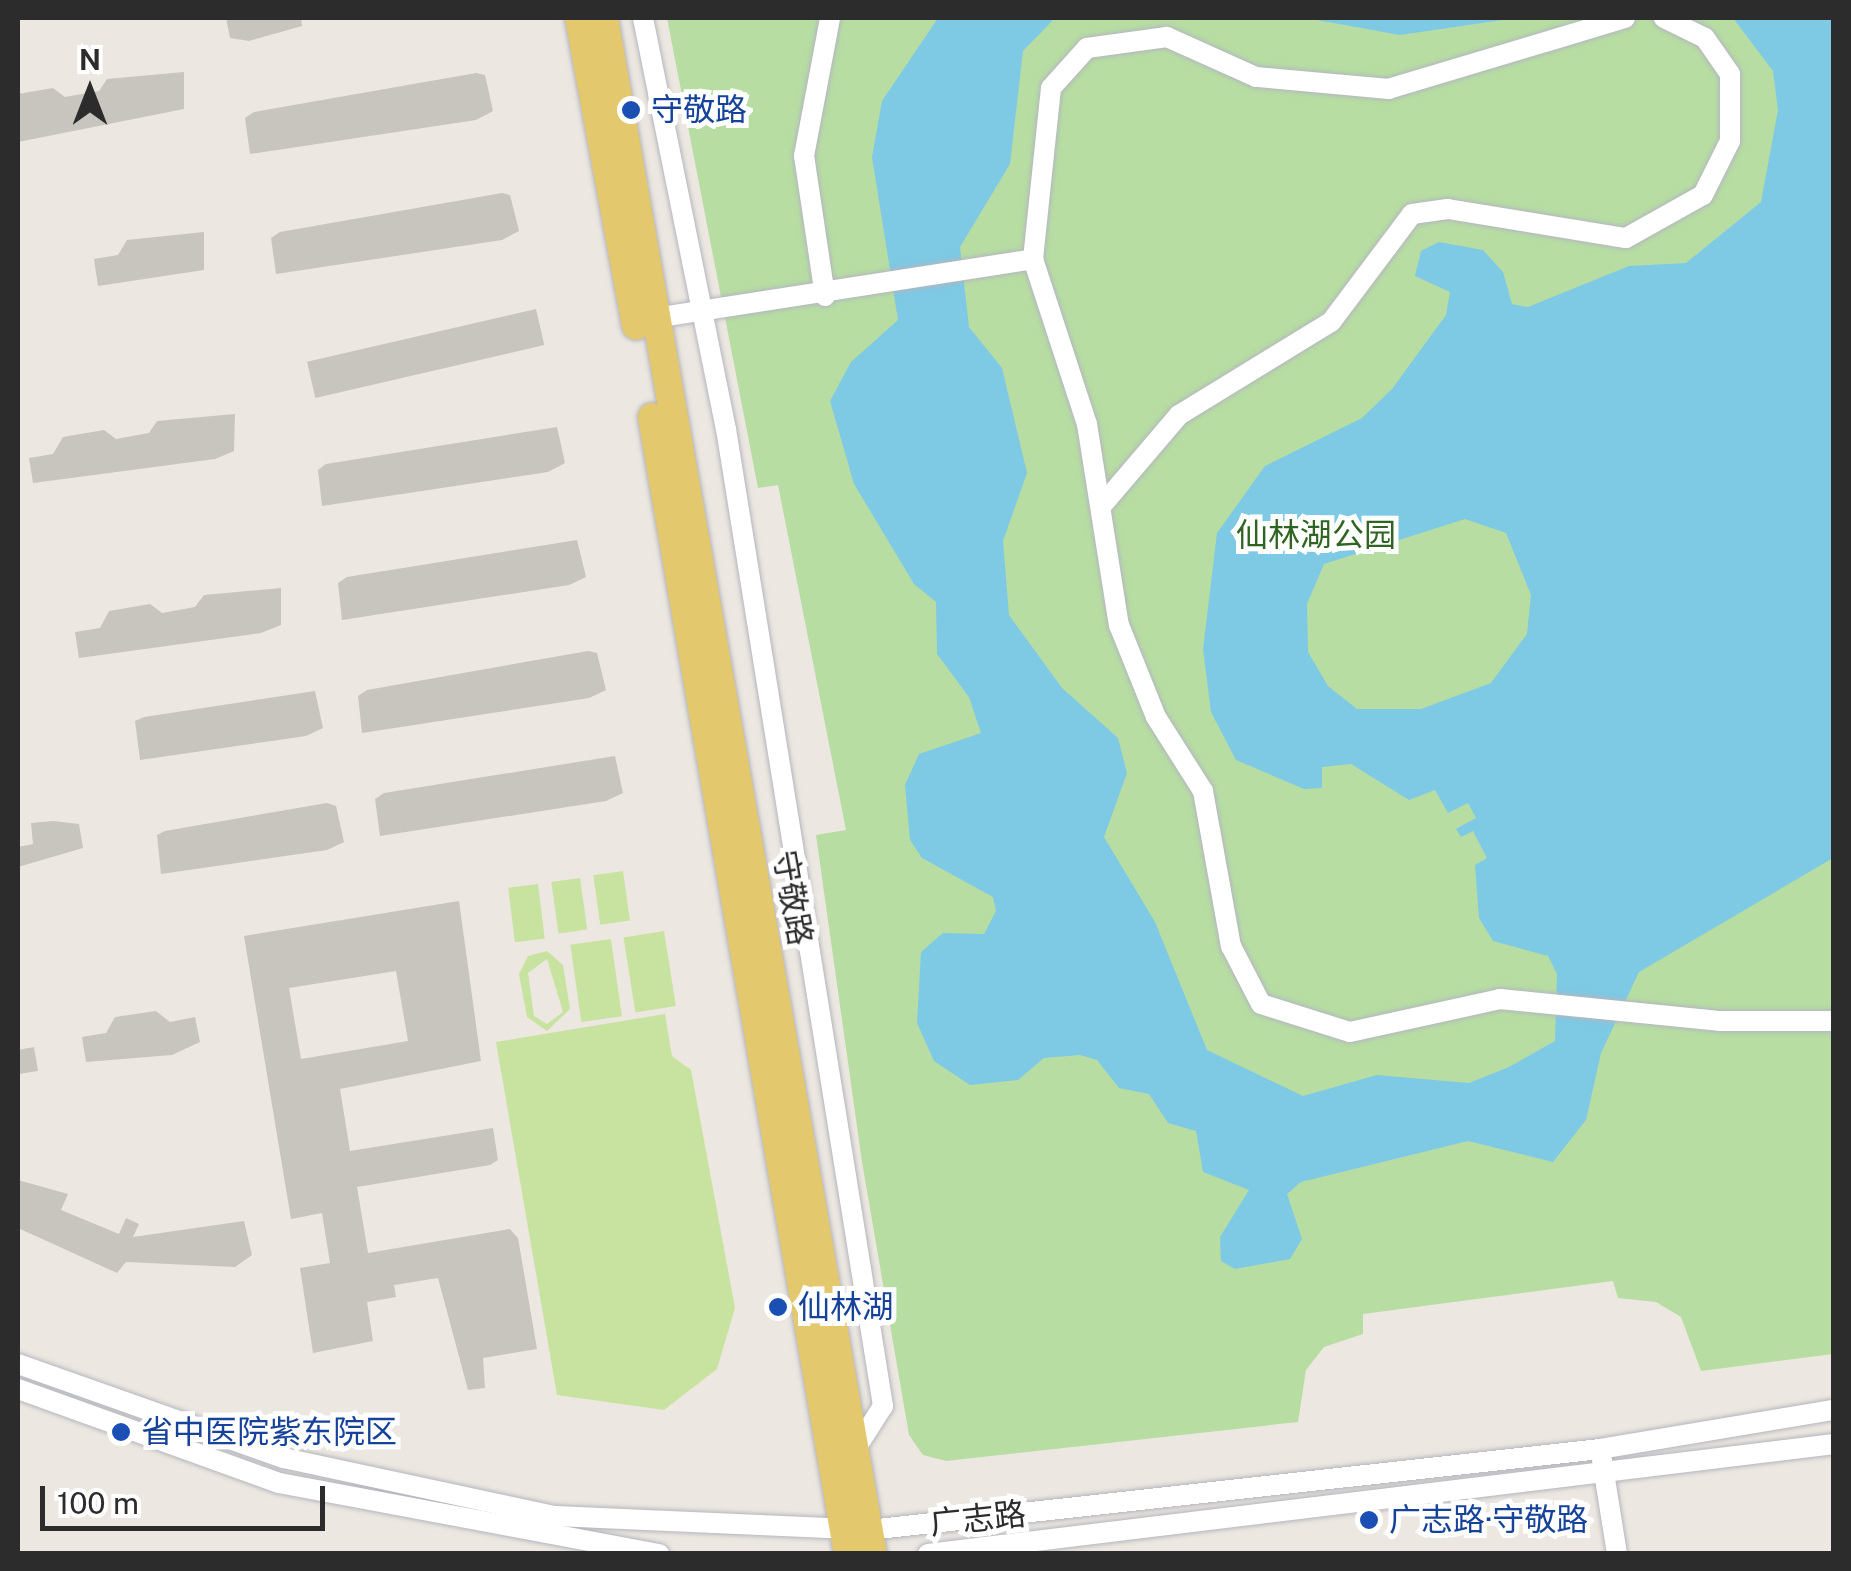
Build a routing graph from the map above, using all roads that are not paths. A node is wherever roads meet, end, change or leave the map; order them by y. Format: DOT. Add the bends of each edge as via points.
graph roads {
  1 [pos="579,18"];
  2 [pos="604,18"];
  3 [pos="643,18"];
  4 [pos="830,18"];
  5 [pos="1625,18"];
  6 [pos="1664,18"];
  7 [pos="1034,259"];
  8 [pos="825,296"];
  9 [pos="700,312"];
  10 [pos="654,318"];
  11 [pos="1104,503"];
  12 [pos="1834,1021"];
  13 [pos="18,1364"];
  14 [pos="18,1389"];
  15 [pos="1834,1410"];
  16 [pos="1834,1444"];
  17 [pos="1600,1448"];
  18 [pos="855,1450"];
  19 [pos="1604,1471"];
  20 [pos="859,1542"];
  21 [pos="659,1554"];
  22 [pos="928,1554"];
  23 [pos="1617,1554"];
  1 -- 20 [label="main road, 守敬路"];
  2 -- 10 [label="main road, 守敬路"];
  3 -- 9 [label="street"];
  4 -- 8 [label="street" via="804,156"];
  5 -- 7 [label="street" via="1389,89 1256,77 1166,37 1087,48 1051,88"];
  6 -- 11 [label="street" via="1705,38 1730,74 1730,141 1703,194 1626,238 1448,209 1412,214 1331,322 1180,415"];
  7 -- 8 [label="street"];
  7 -- 11 [label="street"];
  8 -- 9 [label="street"];
  9 -- 10 [label="street"];
  9 -- 18 [label="street" via="883,1406"];
  10 -- 18 [label="main road, 守敬路"];
  11 -- 12 [label="street" via="1119,625 1156,717 1203,792 1231,946 1261,1004 1350,1032 1470,1001"];
  13 -- 20 [label="street, 广志路" via="188,1430 390,1483 554,1516"];
  14 -- 21 [label="street" via="279,1483"];
  15 -- 17 [label="street, 广志路"];
  16 -- 19 [label="street, 广志路"];
  17 -- 19 [label="street"];
  17 -- 20 [label="street, 广志路"];
  18 -- 20 [label="main road, 守敬路"];
  19 -- 22 [label="street, 广志路"];
  19 -- 23 [label="street"];
}
